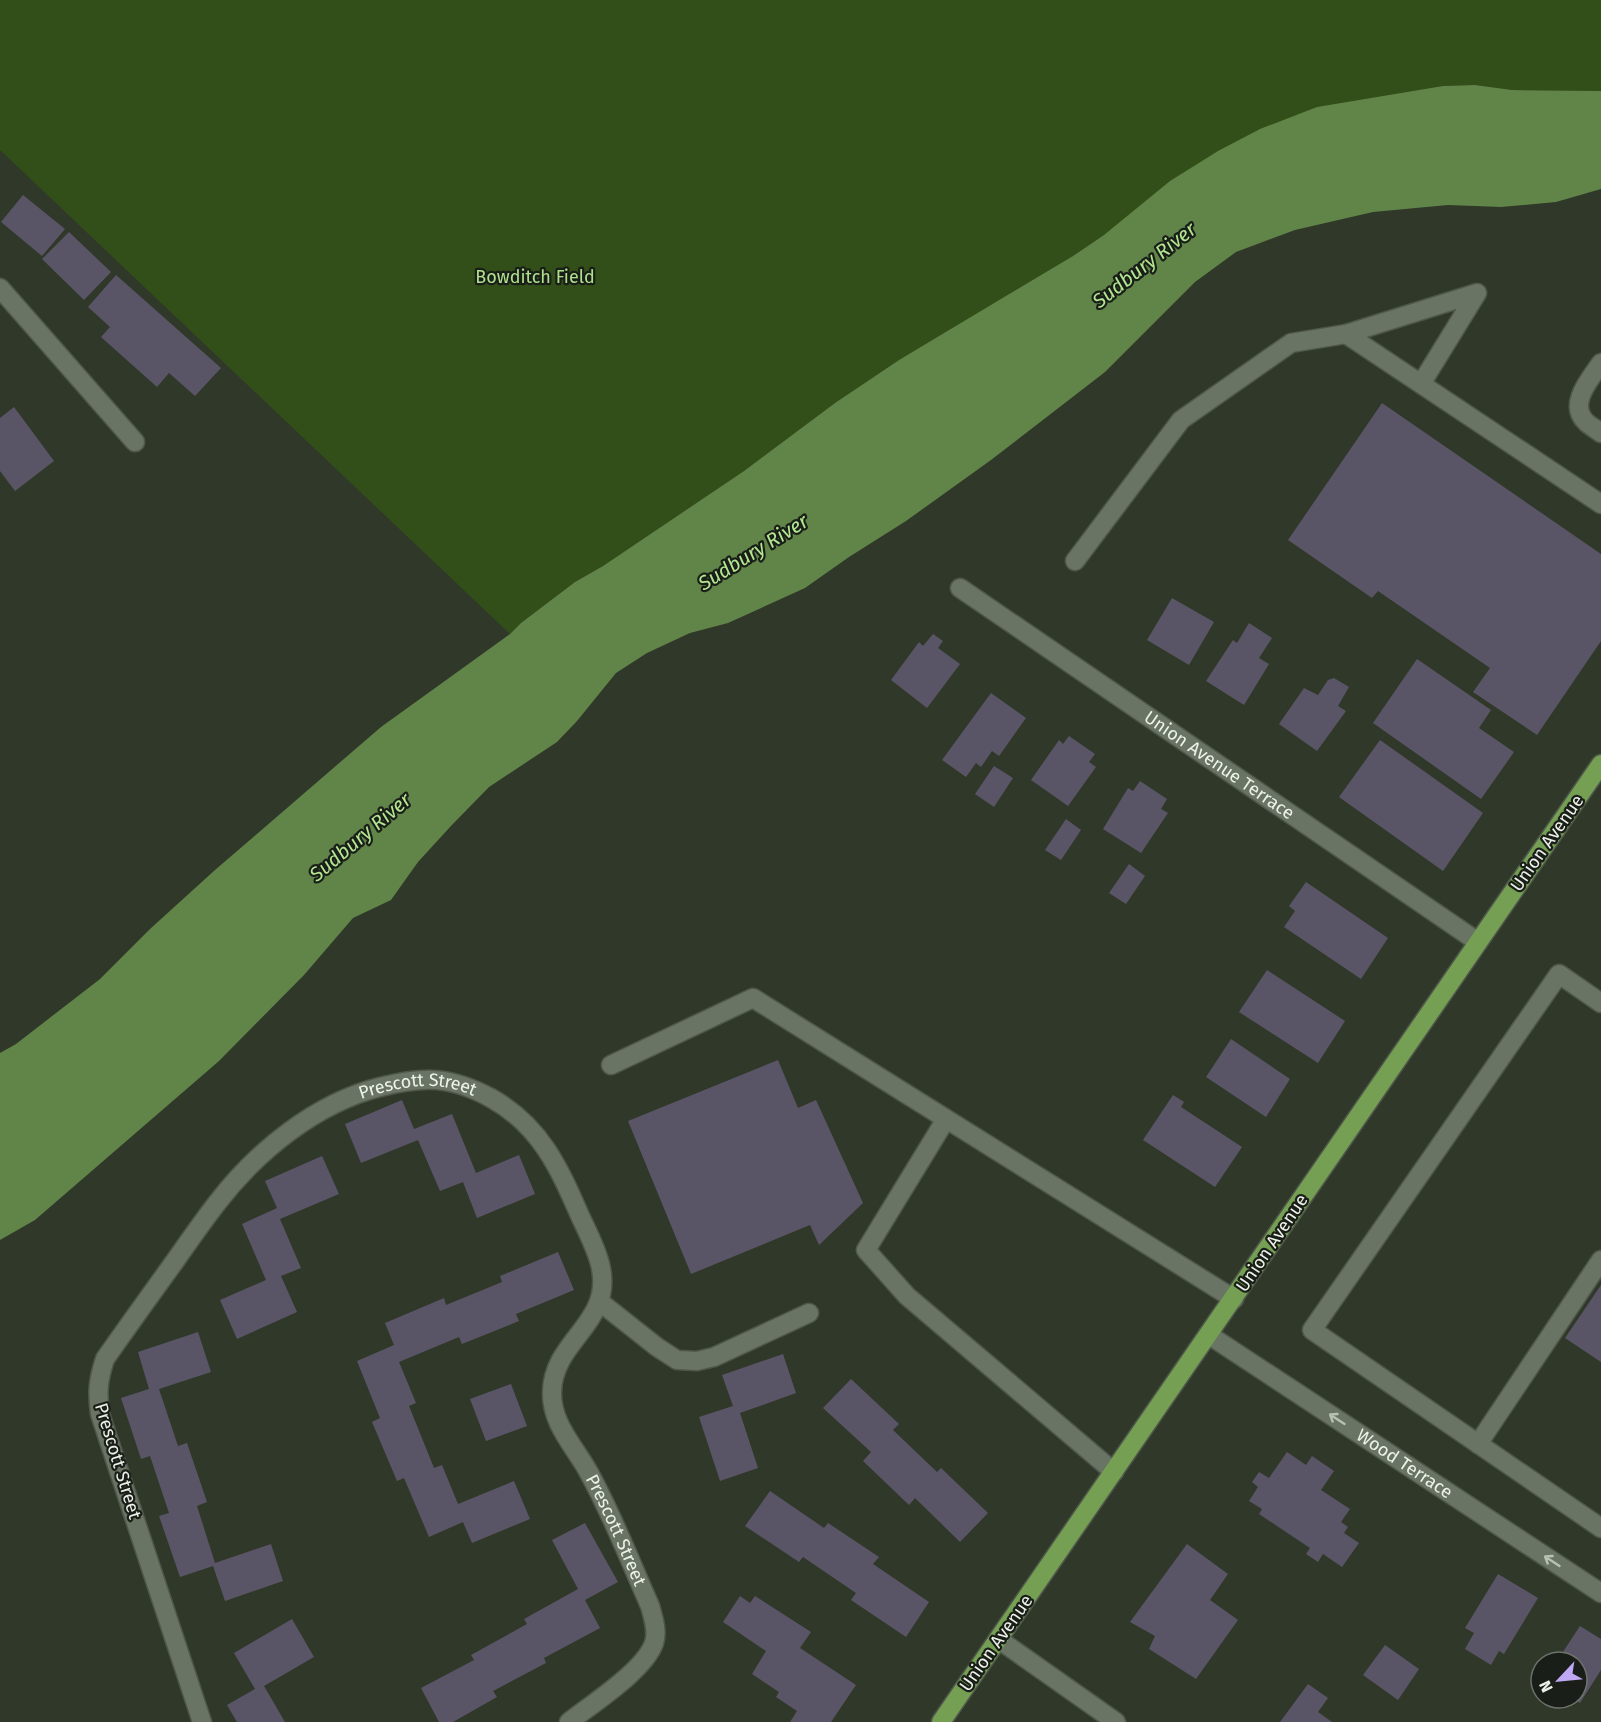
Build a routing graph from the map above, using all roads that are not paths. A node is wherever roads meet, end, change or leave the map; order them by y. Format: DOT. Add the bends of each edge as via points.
graph roads {
  1 [pos="0,288"];
  2 [pos="1346,334"];
  3 [pos="1601,363"];
  4 [pos="1421,384"];
  5 [pos="1601,433"];
  6 [pos="135,442"];
  7 [pos="1601,504"];
  8 [pos="1075,561"];
  9 [pos="960,588"];
  10 [pos="1601,764"];
  11 [pos="1478,942"];
  12 [pos="1601,1003"];
  13 [pos="611,1065"];
  14 [pos="946,1119"];
  15 [pos="1601,1260"];
  16 [pos="1234,1299"];
  17 [pos="600,1302"];
  18 [pos="809,1313"];
  19 [pos="1209,1335"];
  20 [pos="1478,1444"];
  21 [pos="1114,1472"];
  22 [pos="1601,1528"];
  23 [pos="1601,1593"];
  24 [pos="998,1639"];
  25 [pos="202,1722"];
  26 [pos="569,1722"];
  27 [pos="941,1722"];
  28 [pos="1116,1722"];
  1 -- 6 [label="street"];
  2 -- 4 [label="street"];
  2 -- 4 [label="street" via="1477,293"];
  2 -- 8 [label="street" via="1291,343 1180,420"];
  3 -- 5 [label="street" via="1580,395 1579,408 1583,420"];
  4 -- 7 [label="street"];
  9 -- 11 [label="street, Union Avenue Terrace"];
  10 -- 11 [label="main road, Union Avenue"];
  11 -- 16 [label="main road, Union Avenue"];
  12 -- 20 [label="street" via="1559,974 1312,1330"];
  13 -- 14 [label="street" via="753,998"];
  14 -- 16 [label="street"];
  14 -- 21 [label="street" via="866,1250 906,1296"];
  15 -- 20 [label="street"];
  16 -- 19 [label="main road, Union Avenue"];
  17 -- 18 [label="street" via="677,1360 697,1361 714,1356"];
  17 -- 25 [label="street, Prescott Street" via="600,1264 548,1150 525,1122 469,1086 436,1078 365,1091 327,1108 293,1130 241,1175 105,1359 98,1378 100,1414"];
  17 -- 26 [label="street, Prescott Street" via="561,1357 552,1393 564,1434 588,1471 650,1606 655,1641 636,1670"];
  19 -- 21 [label="main road, Union Avenue"];
  23 -- 19 [label="street, Wood Terrace, one-way"];
  20 -- 22 [label="street"];
  21 -- 24 [label="main road, Union Avenue"];
  24 -- 27 [label="main road, Union Avenue"];
  24 -- 28 [label="street"];
}
